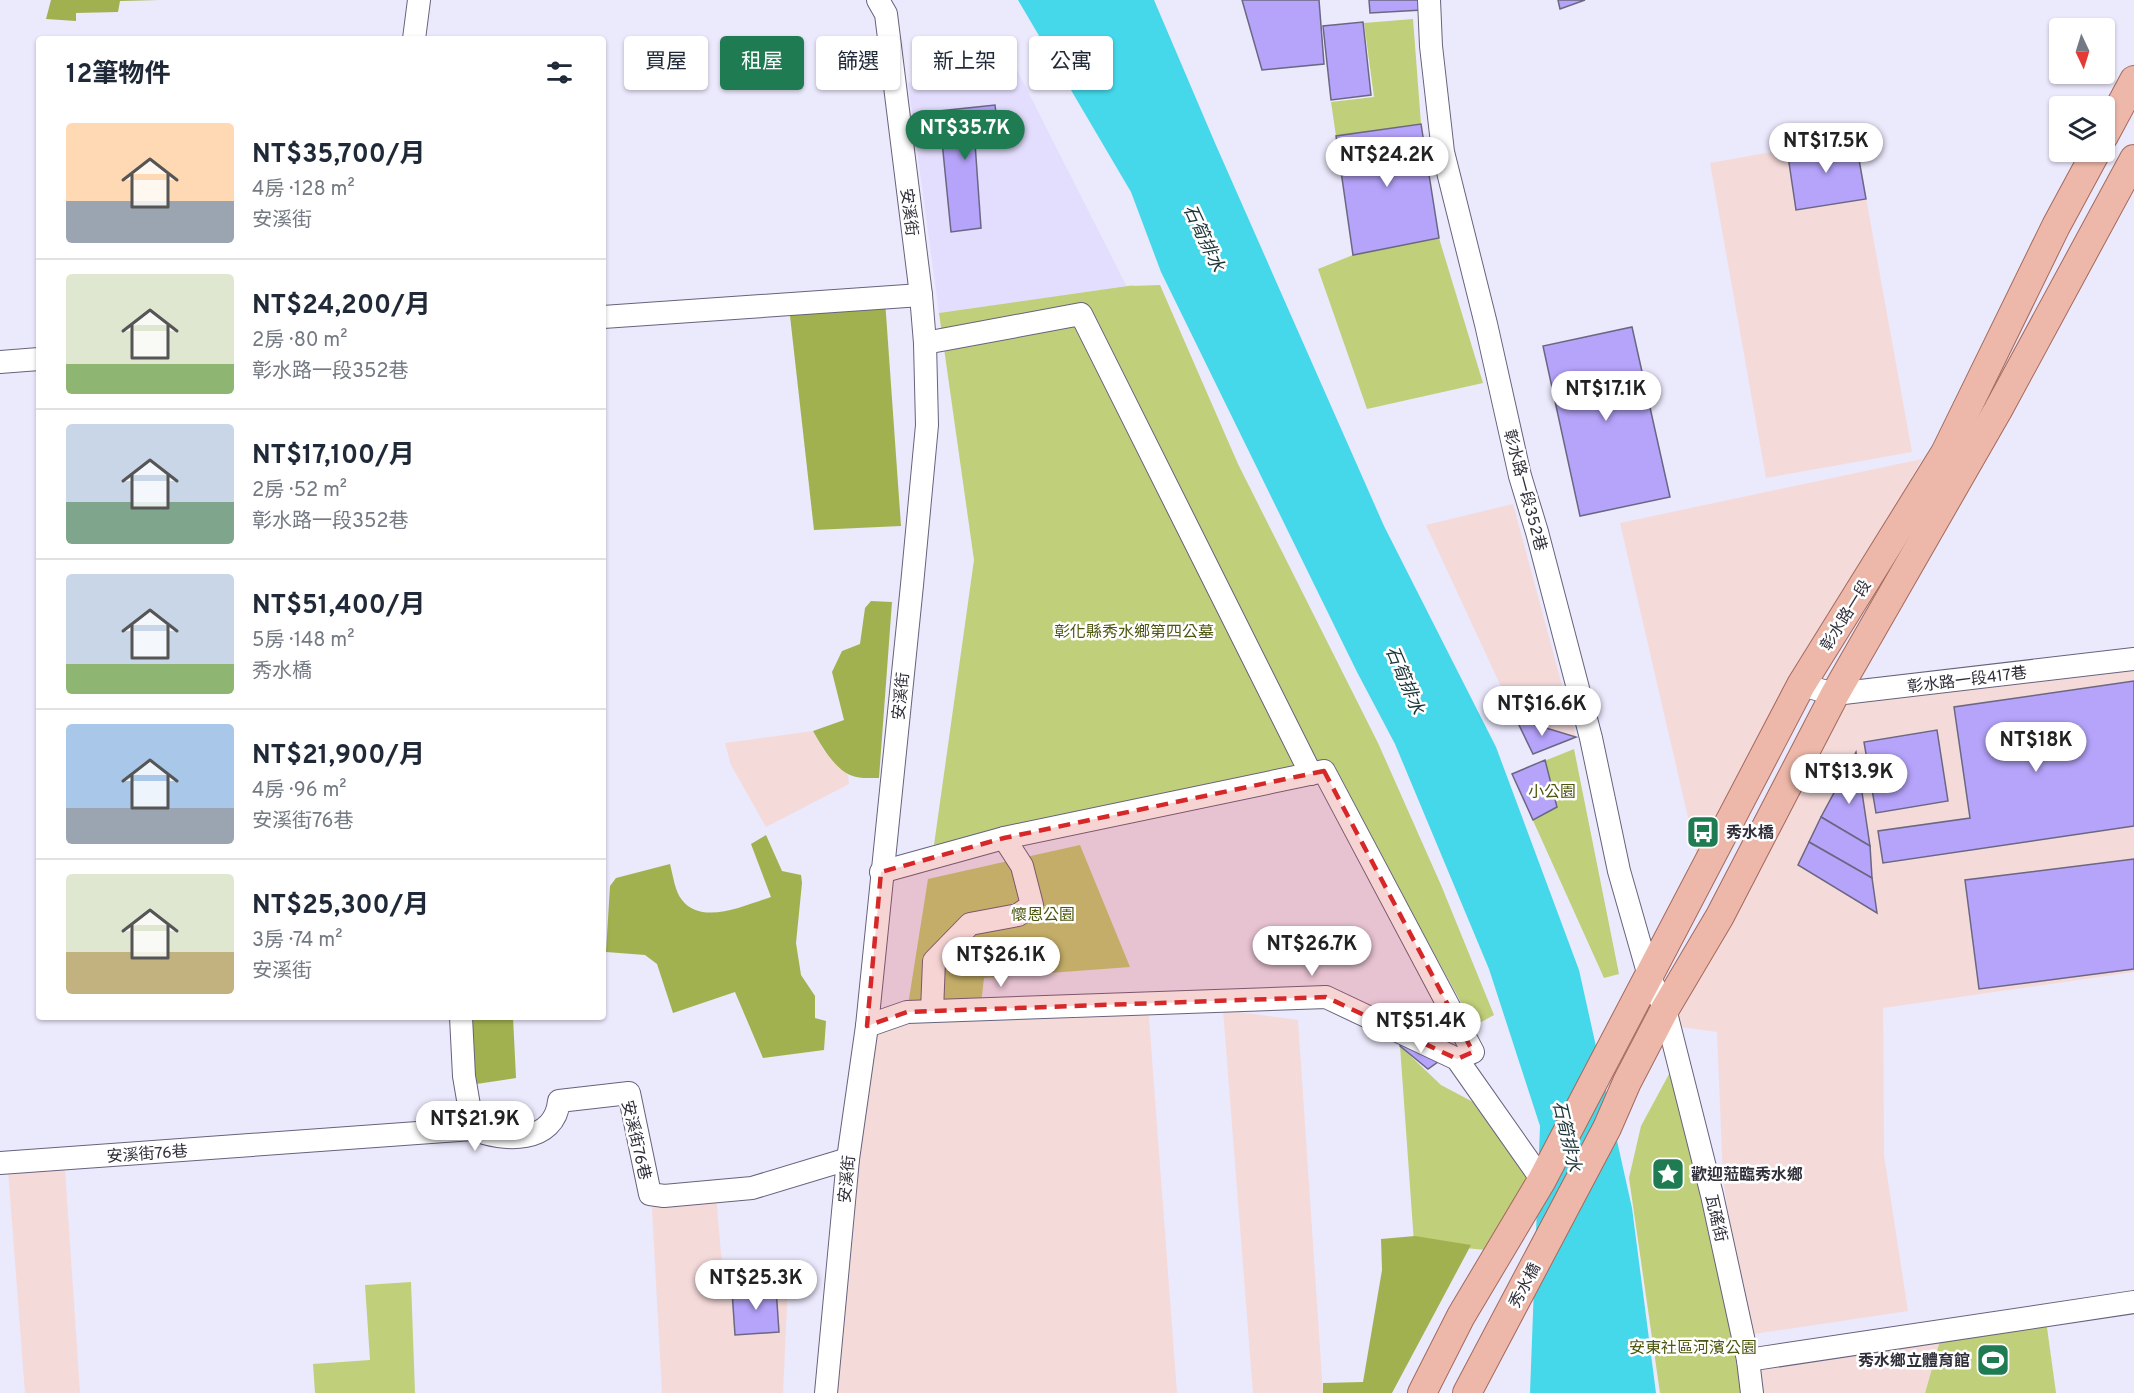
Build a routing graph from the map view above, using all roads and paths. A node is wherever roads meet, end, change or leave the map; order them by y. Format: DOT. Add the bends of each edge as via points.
graph roads {
  1 [pos="419,0"];
  2 [pos="878,0"];
  3 [pos="1429,0"];
  4 [pos="414,36"];
  5 [pos="2134,80"];
  6 [pos="2115,115"];
  7 [pos="2134,159"];
  8 [pos="2091,162"];
  9 [pos="921,295"];
  10 [pos="606,317"];
  11 [pos="925,343"];
  12 [pos="36,359"];
  13 [pos="0,362"];
  14 [pos="2134,659"];
  15 [pos="1801,685"];
  16 [pos="1835,694"];
  17 [pos="1311,774"];
  18 [pos="1004,838"];
  19 [pos="881,872"];
  20 [pos="1649,976"];
  21 [pos="1665,1009"];
  22 [pos="932,1011"];
  23 [pos="461,1020"];
  24 [pos="867,1026"];
  25 [pos="1457,1059"];
  26 [pos="473,1129"];
  27 [pos="848,1159"];
  28 [pos="0,1162"];
  29 [pos="1542,1180"];
  30 [pos="2134,1302"];
  31 [pos="1748,1359"];
  32 [pos="825,1393"];
  33 [pos="1422,1393"];
  34 [pos="1467,1393"];
  35 [pos="1752,1393"];
  1 -- 4 [label="street"];
  2 -- 9 [label="street, 安溪街" via="886,14"];
  3 -- 20 [label="street, 彰水路一段352巷" via="1443,152 1520,476 1591,738 1619,871"];
  5 -- 6 [label="main road"];
  7 -- 16 [label="main road, 彰水路一段" via="1998,410"];
  8 -- 15 [label="main road, 彰水路一段" via="1946,453"];
  9 -- 10 [label="street"];
  9 -- 11 [label="street, 安溪街"];
  11 -- 17 [label="street" via="1081,314"];
  11 -- 19 [label="street, 安溪街" via="927,424"];
  12 -- 13 [label="street"];
  14 -- 16 [label="street, 彰水路一段417巷"];
  15 -- 16 [label="street, 彰水路一段417巷"];
  15 -- 20 [label="main road, 彰水路一段"];
  16 -- 21 [label="main road, 彰水路一段" via="1720,916"];
  17 -- 18 [label="street"];
  17 -- 25 [label="street" via="1324,771 1473,1052"];
  18 -- 19 [label="street"];
  18 -- 22 [label="street" via="1022,866 1032,905 1018,915 970,924 934,961"];
  19 -- 24 [label="street, 安溪街"];
  20 -- 21 [label="street, 瓦磘街"];
  20 -- 29 [label="main road, 彰水路一段"];
  21 -- 31 [label="street, 瓦磘街"];
  21 -- 34 [label="main road, 秀水橋"];
  22 -- 24 [label="street" via="907,1012"];
  22 -- 25 [label="street" via="1326,997"];
  23 -- 26 [label="street" via="464,1076"];
  24 -- 27 [label="street, 安溪街"];
  25 -- 29 [label="street"];
  26 -- 27 [label="street, 安溪街76巷" via="508,1138 530,1135 552,1122 559,1101 629,1093 650,1194 664,1196 752,1188"];
  26 -- 28 [label="street, 安溪街76巷"];
  27 -- 32 [label="street, 安溪街"];
  29 -- 33 [label="main road" via="1461,1316"];
  30 -- 31 [label="street"];
  31 -- 35 [label="street, 瓦磘街"];
}
